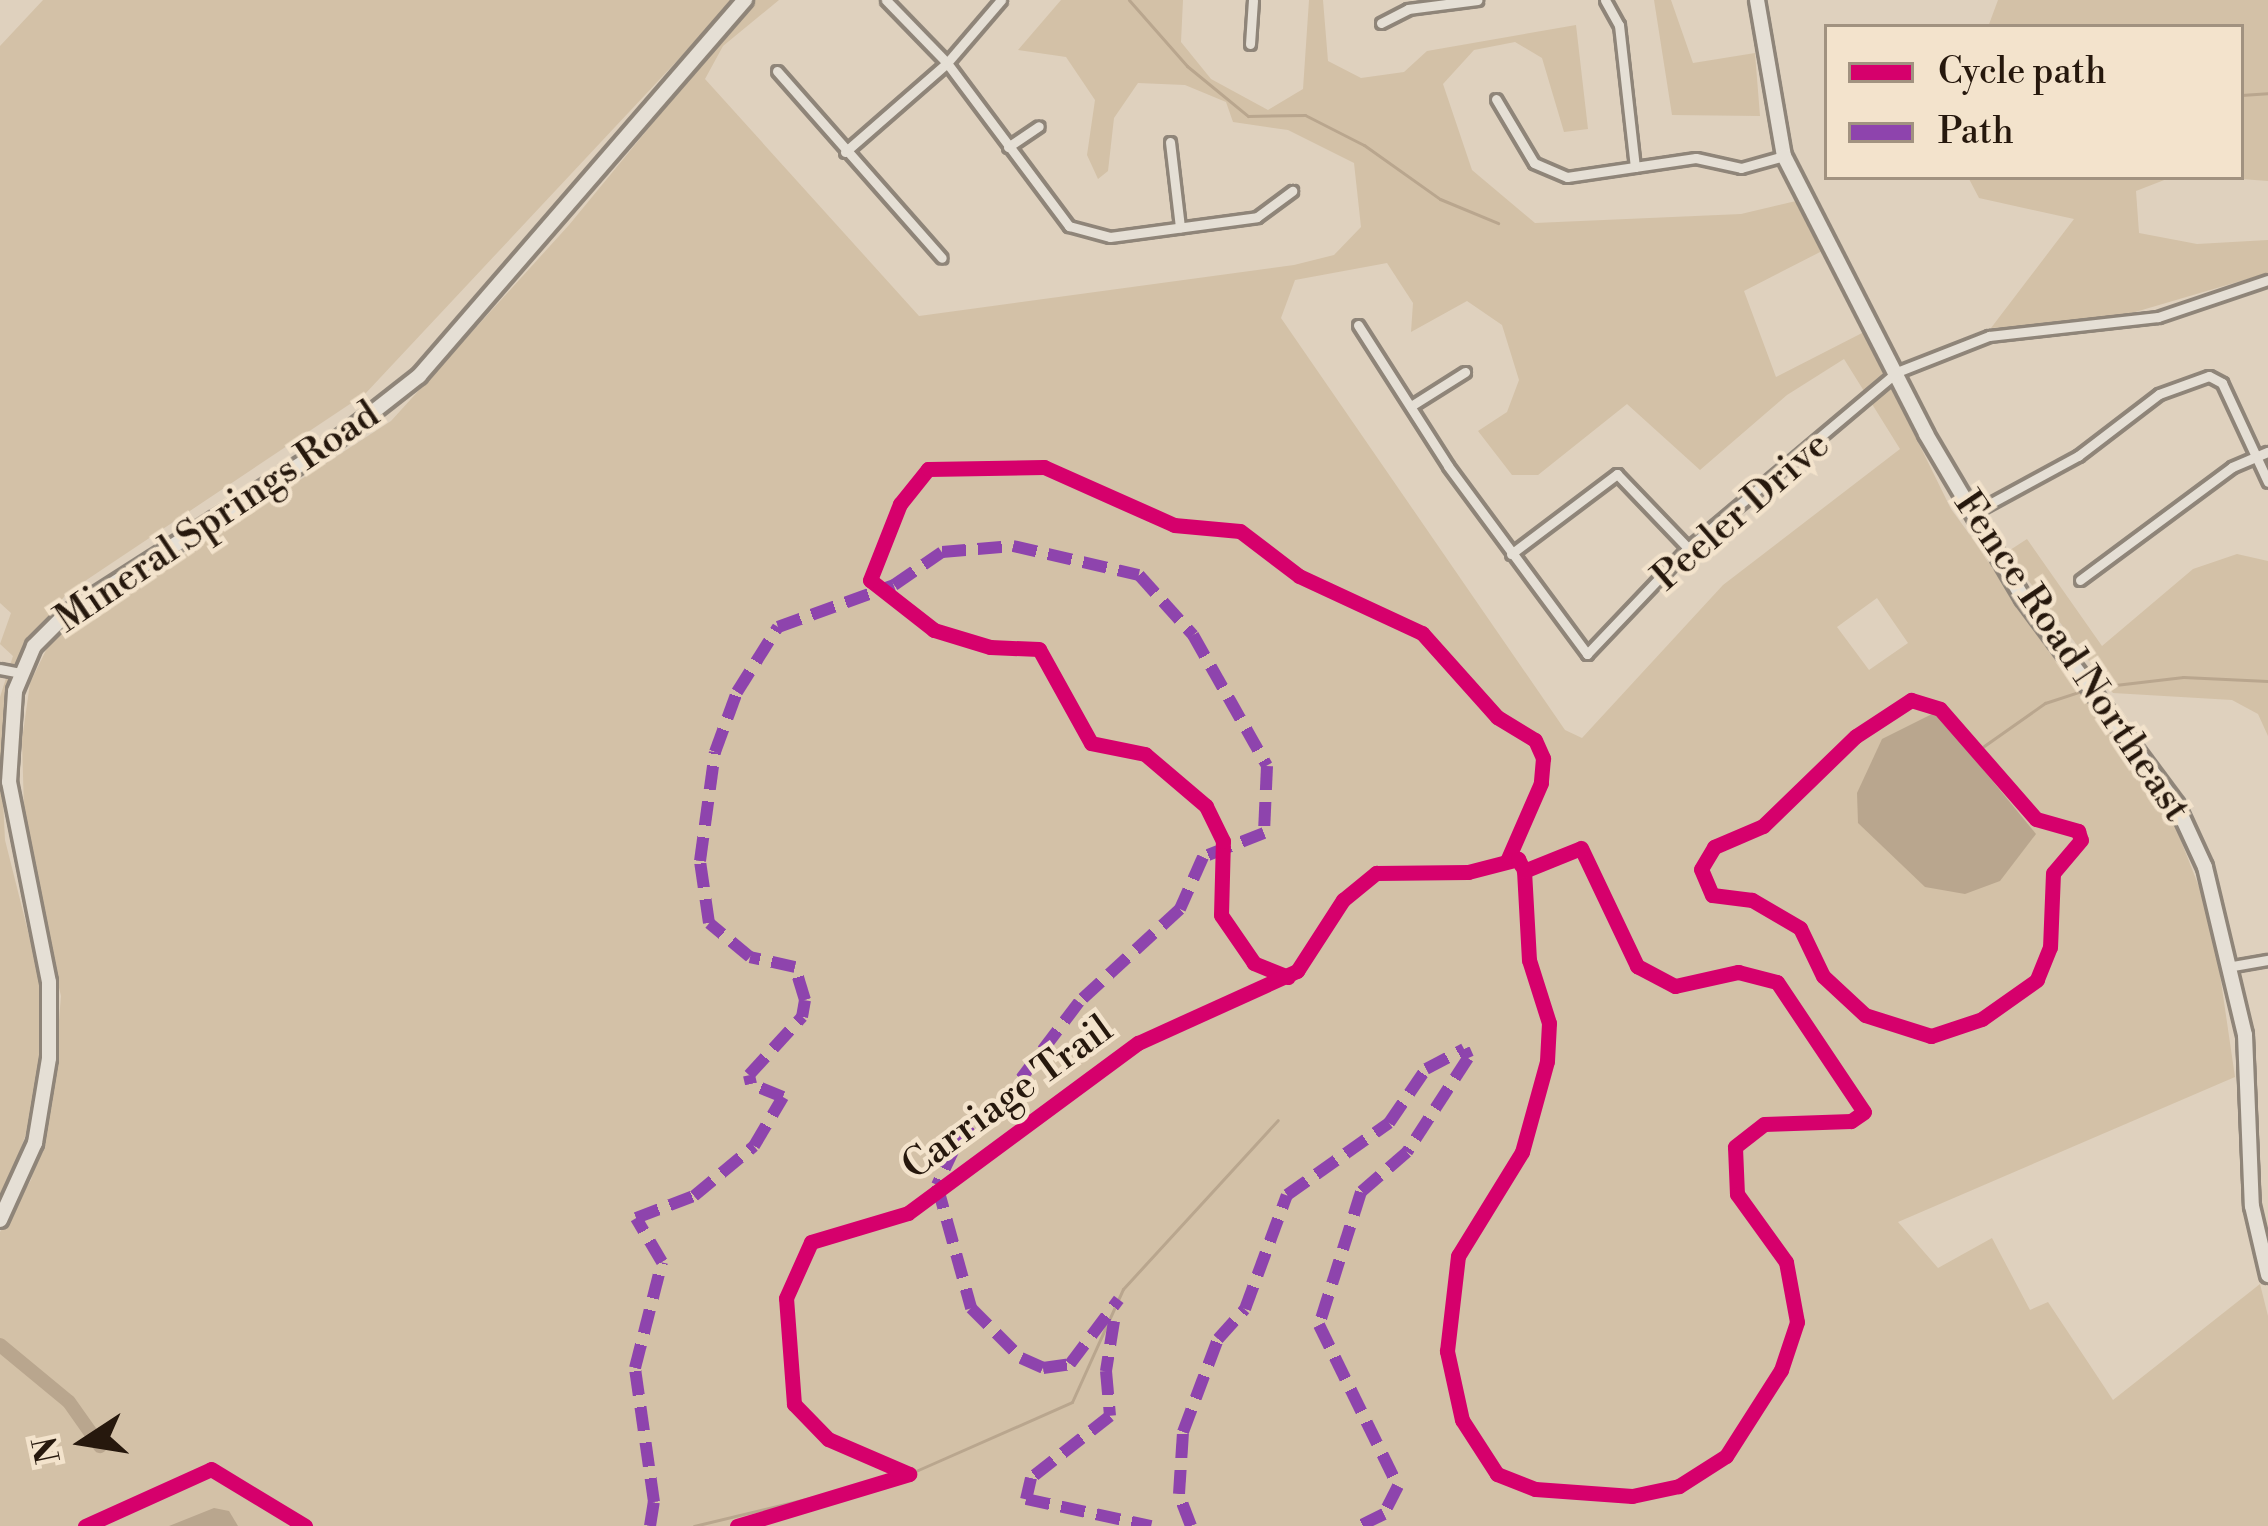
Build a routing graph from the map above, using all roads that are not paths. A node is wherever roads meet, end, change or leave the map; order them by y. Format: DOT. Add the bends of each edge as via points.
graph roads {
  1 [pos="745,0"];
  2 [pos="886,0"];
  3 [pos="1000,0"];
  4 [pos="1253,0"];
  5 [pos="1477,0"];
  6 [pos="1605,0"];
  7 [pos="1756,0"];
  8 [pos="1381,23"];
  9 [pos="1250,44"];
  10 [pos="947,63"];
  11 [pos="777,71"];
  12 [pos="1496,99"];
  13 [pos="1039,126"];
  14 [pos="1170,142"];
  15 [pos="1008,147"];
  16 [pos="845,152"];
  17 [pos="1784,156"];
  18 [pos="1635,167"];
  19 [pos="1292,191"];
  20 [pos="1180,226"];
  21 [pos="943,258"];
  22 [pos="2268,280"];
  23 [pos="1358,325"];
  24 [pos="1465,372"];
  25 [pos="1897,372"];
  26 [pos="1411,406"];
  27 [pos="2268,452"];
  28 [pos="2256,458"];
  29 [pos="2268,482"];
  30 [pos="1971,514"];
  31 [pos="1688,548"];
  32 [pos="1511,554"];
  33 [pos="2080,580"];
  34 [pos="0,669"];
  35 [pos="20,673"];
  36 [pos="8,688"];
  37 [pos="2268,960"];
  38 [pos="2233,966"];
  39 [pos="0,1220"];
  40 [pos="2268,1275"];
  1 -- 35 [label="street, Mineral Springs Road" via="419,376 331,445 65,615"];
  2 -- 10 [label="street"];
  3 -- 10 [label="street"];
  4 -- 9 [label="street"];
  5 -- 8 [label="street" via="1408,9"];
  6 -- 18 [label="street" via="1619,25"];
  7 -- 17 [label="street, Fence Road Northeast"];
  10 -- 15 [label="street"];
  10 -- 16 [label="street"];
  11 -- 16 [label="street"];
  12 -- 18 [label="street" via="1534,163 1549,172"];
  13 -- 15 [label="street"];
  14 -- 20 [label="street"];
  15 -- 20 [label="street" via="1052,212 1086,234"];
  16 -- 21 [label="street"];
  17 -- 18 [label="street" via="1741,168 1696,158"];
  17 -- 25 [label="street, Fence Road Northeast"];
  19 -- 20 [label="street" via="1257,218"];
  22 -- 25 [label="street, Peeler Drive" via="2158,317 1990,336"];
  23 -- 26 [label="street"];
  24 -- 26 [label="street"];
  25 -- 30 [label="street, Fence Road Northeast"];
  25 -- 31 [label="street, Peeler Drive"];
  26 -- 32 [label="street"];
  27 -- 28 [label="street"];
  28 -- 29 [label="street"];
  28 -- 30 [label="street" via="2222,383 2209,376 2159,394 2078,456"];
  28 -- 33 [label="street"];
  30 -- 38 [label="street, Fence Road Northeast" via="2182,814"];
  31 -- 32 [label="street" via="1617,474"];
  31 -- 32 [label="street, Peeler Drive" via="1587,654"];
  34 -- 35 [label="street"];
  35 -- 36 [label="street, Mineral Springs Road"];
  36 -- 39 [label="street, Mineral Springs Road" via="12,813 52,1006 34,1143"];
  37 -- 38 [label="street"];
  38 -- 40 [label="street, Fence Road Northeast" via="2250,1085 2252,1206"];
}
